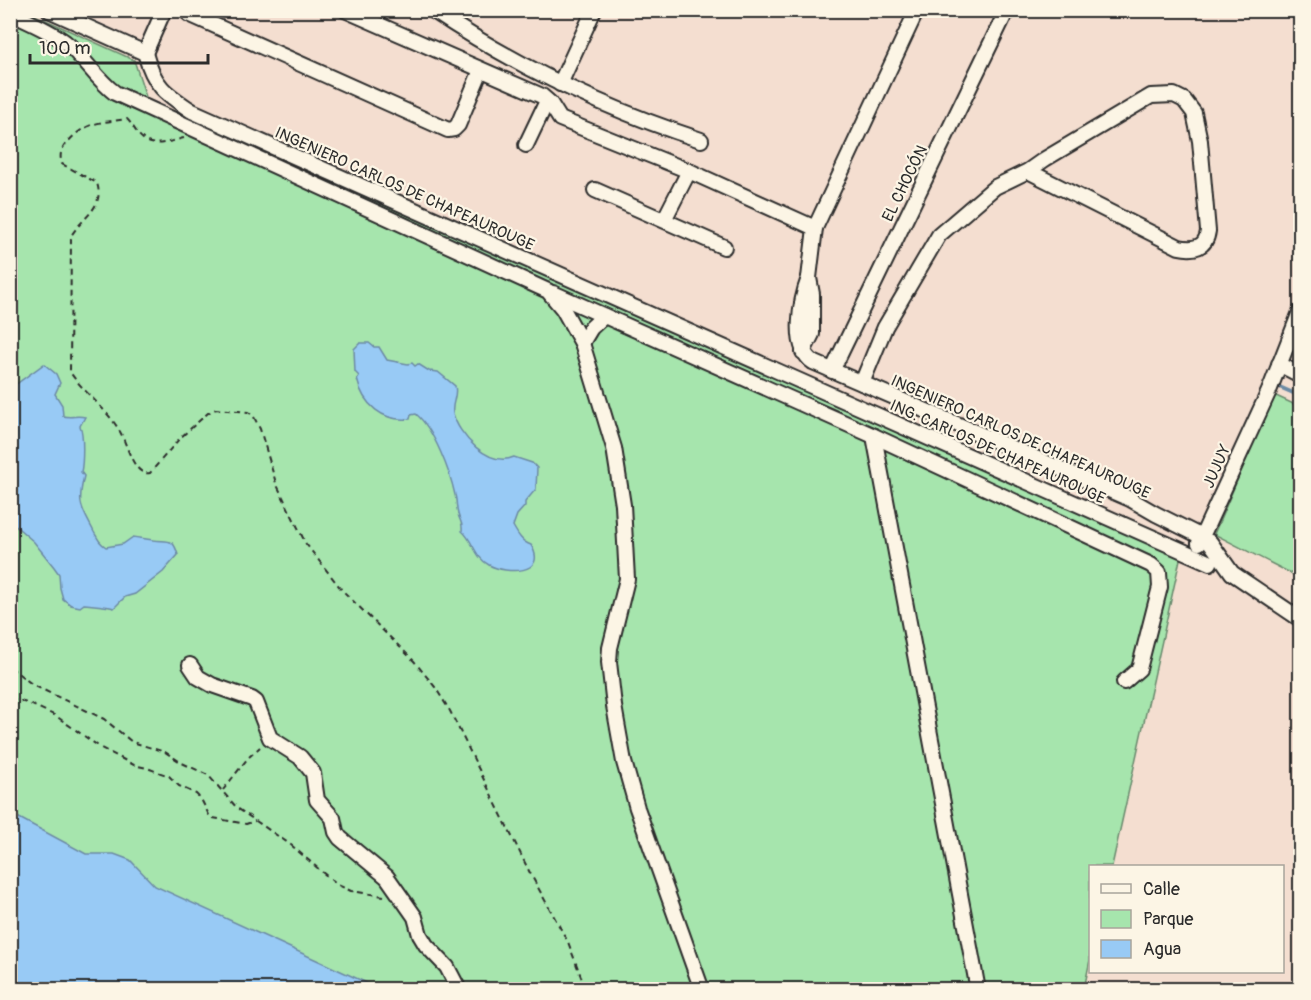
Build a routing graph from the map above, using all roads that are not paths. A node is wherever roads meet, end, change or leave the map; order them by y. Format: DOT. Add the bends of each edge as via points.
graph roads {
  1 [pos="49,10"];
  2 [pos="164,10"];
  3 [pos="187,10"];
  4 [pos="345,10"];
  5 [pos="432,10"];
  6 [pos="594,10"];
  7 [pos="917,10"];
  8 [pos="1007,10"];
  9 [pos="10,13"];
  10 [pos="145,53"];
  11 [pos="481,70"];
  12 [pos="560,84"];
  13 [pos="547,101"];
  14 [pos="701,140"];
  15 [pos="526,145"];
  16 [pos="689,171"];
  17 [pos="1028,171"];
  18 [pos="595,190"];
  19 [pos="664,220"];
  20 [pos="815,228"];
  21 [pos="724,247"];
  22 [pos="548,291"];
  23 [pos="1300,312"];
  24 [pos="604,316"];
  25 [pos="582,343"];
  26 [pos="772,369"];
  27 [pos="829,370"];
  28 [pos="1300,375"];
  29 [pos="1274,378"];
  30 [pos="861,383"];
  31 [pos="874,436"];
  32 [pos="1206,535"];
  33 [pos="1193,556"];
  34 [pos="1210,563"];
  35 [pos="1300,619"];
  36 [pos="190,664"];
  37 [pos="1124,682"];
  38 [pos="459,990"];
  39 [pos="702,990"];
  40 [pos="978,990"];
  1 -- 10 [label="street"];
  2 -- 10 [label="street"];
  3 -- 11 [label="street" via="229,33 448,130 458,125"];
  4 -- 11 [label="street"];
  5 -- 12 [label="street" via="472,37"];
  6 -- 12 [label="street"];
  7 -- 20 [label="street"];
  8 -- 27 [label="street, EL CHOCÓN"];
  9 -- 22 [label="street" via="64,41 115,93"];
  10 -- 26 [label="street, INGENIERO CARLOS DE CHAPEAUROUGE" via="150,71 163,91 192,111"];
  11 -- 13 [label="street"];
  12 -- 14 [label="street" via="600,104"];
  13 -- 15 [label="street"];
  13 -- 16 [label="street" via="560,119"];
  16 -- 19 [label="street"];
  16 -- 20 [label="street"];
  17 -- 17 [label="street" via="1139,102 1151,96 1174,95 1189,105 1199,129 1208,231 1205,243 1189,249 1179,247"];
  17 -- 30 [label="street" via="995,187 939,235 885,327"];
  18 -- 19 [label="street"];
  19 -- 21 [label="street"];
  20 -- 27 [label="street, INGENIERO CARLOS DE CHAPEAUROUGE" via="800,332 807,358"];
  22 -- 24 [label="street"];
  22 -- 25 [label="street"];
  23 -- 29 [label="street, JUJUY"];
  24 -- 25 [label="street"];
  24 -- 31 [label="street"];
  25 -- 39 [label="street" via="614,448 624,505 627,579 609,662 624,762"];
  26 -- 33 [label="street, ING. CARLOS DE CHAPEAUROUGE"];
  27 -- 30 [label="street, INGENIERO CARLOS DE CHAPEAUROUGE"];
  28 -- 29 [label="street"];
  29 -- 32 [label="street, JUJUY"];
  30 -- 32 [label="street, INGENIERO CARLOS DE CHAPEAUROUGE"];
  31 -- 37 [label="street" via="1159,572 1160,587 1139,669"];
  31 -- 40 [label="street"];
  32 -- 33 [label="street, JUJUY"];
  32 -- 35 [label="street, INGENIERO CARLOS DE CHAPEAUROUGE" via="1232,573"];
  33 -- 34 [label="street, ING. CARLOS DE CHAPEAUROUGE"];
  36 -- 38 [label="street" via="198,677 212,685 252,699 270,738 307,764 313,773 317,800 333,819 340,838 387,877 415,917 426,945 447,967"];
}
